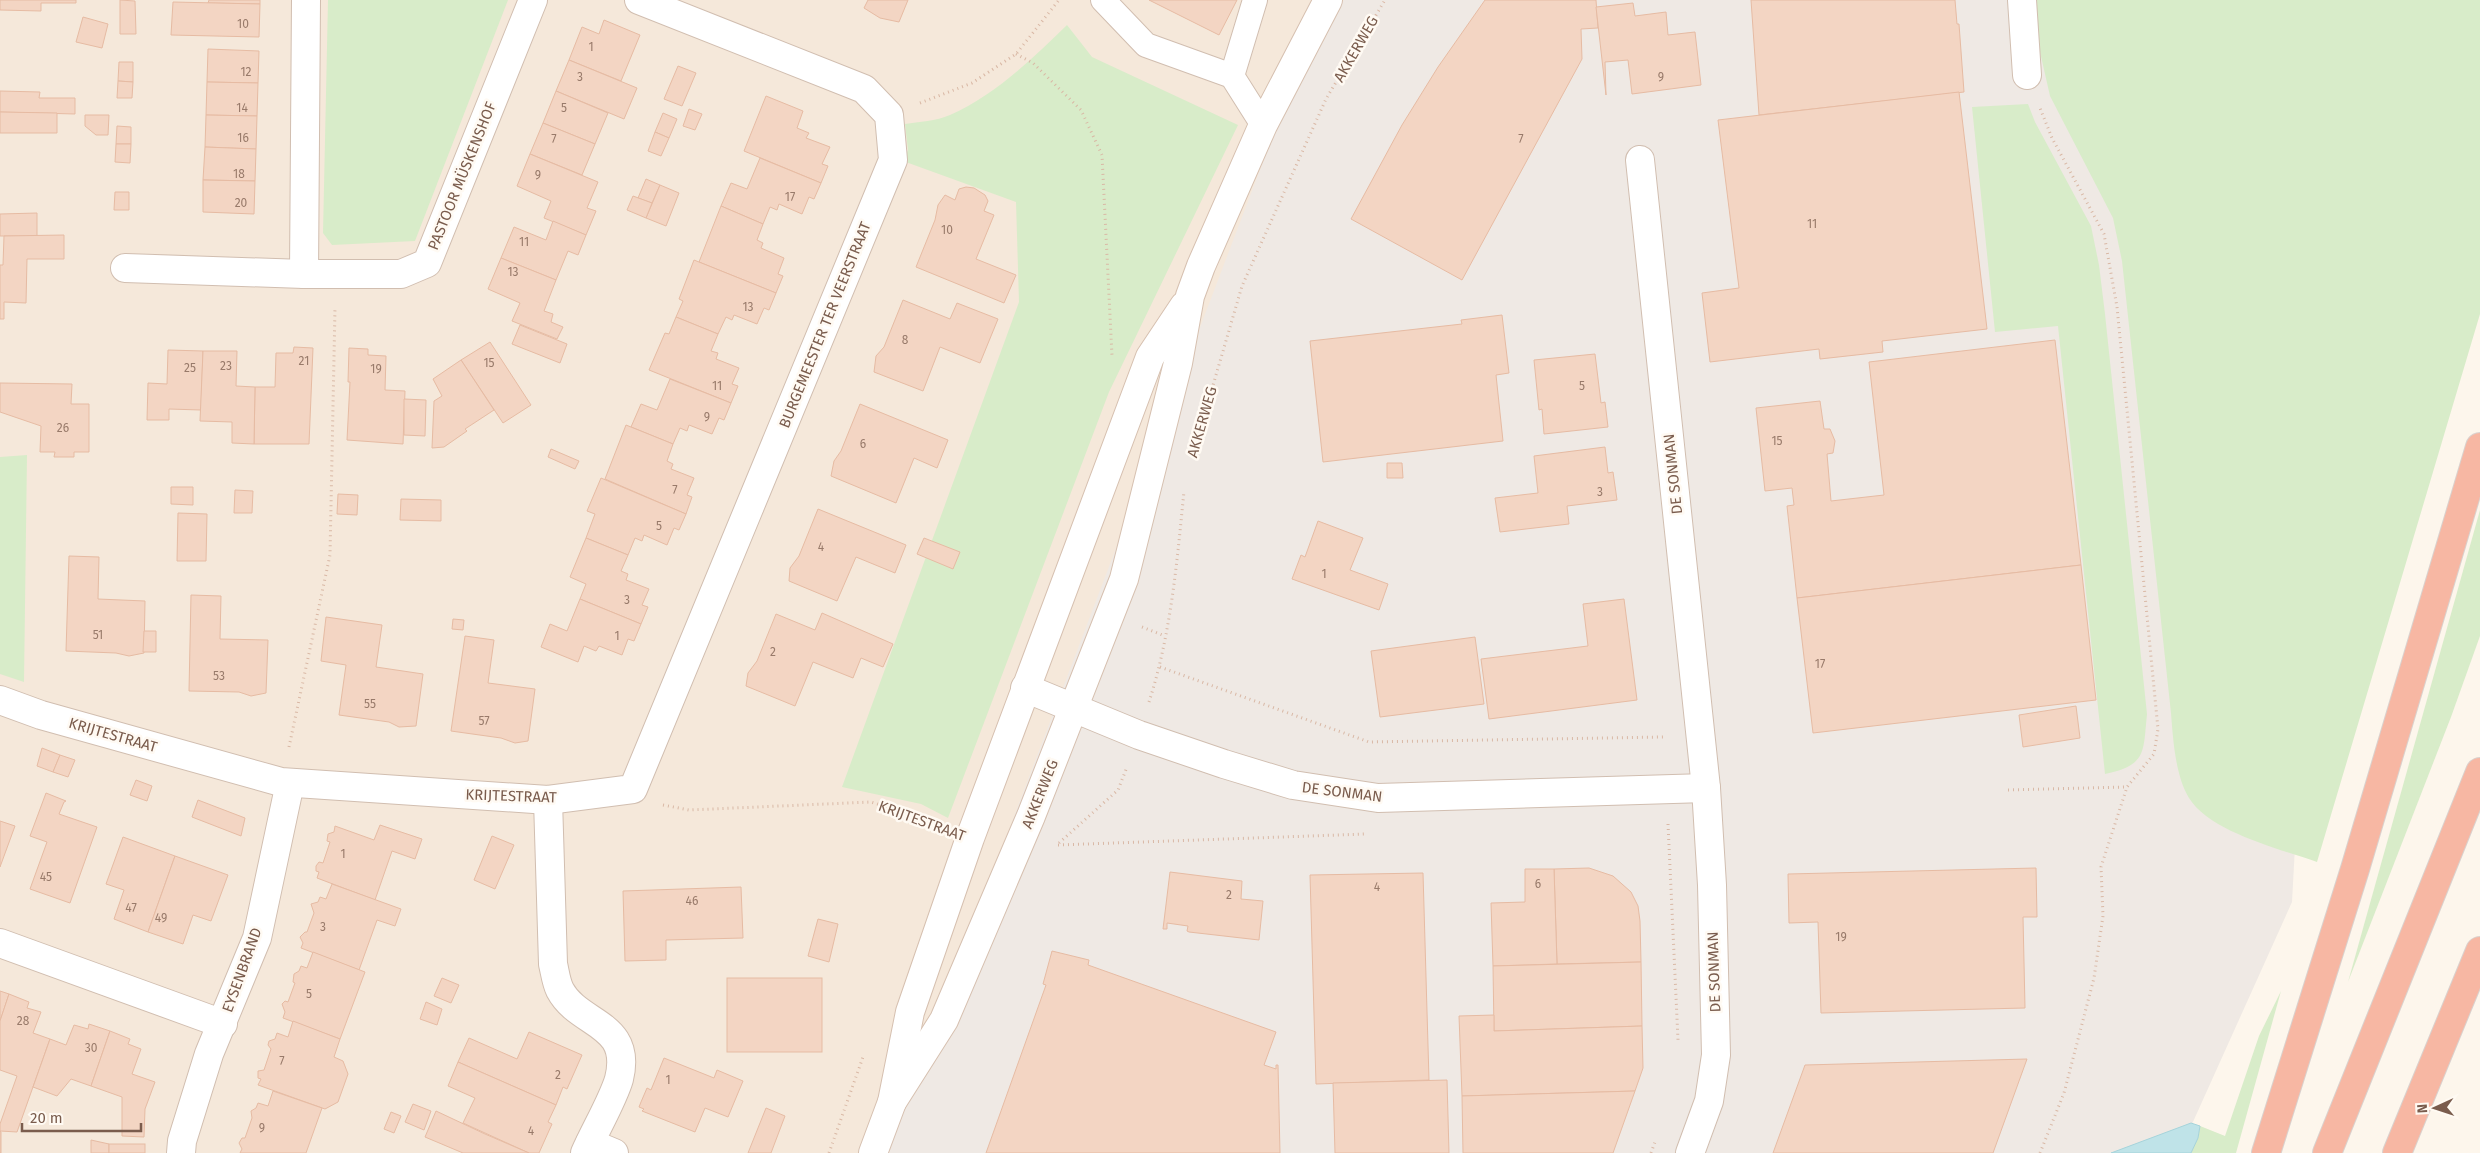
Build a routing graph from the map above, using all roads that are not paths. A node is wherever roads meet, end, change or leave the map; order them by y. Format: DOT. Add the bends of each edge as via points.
graph roads {
  1 [pos="306,0"];
  2 [pos="533,0"];
  3 [pos="639,0"];
  4 [pos="1103,0"];
  5 [pos="1256,0"];
  6 [pos="1328,0"];
  7 [pos="2022,0"];
  8 [pos="2027,75"];
  9 [pos="1232,76"];
  10 [pos="1263,125"];
  11 [pos="1640,160"];
  12 [pos="125,268"];
  13 [pos="304,274"];
  14 [pos="1190,296"];
  15 [pos="2480,447"];
  16 [pos="1025,688"];
  17 [pos="0,700"];
  18 [pos="1074,709"];
  19 [pos="2480,772"];
  20 [pos="285,782"];
  21 [pos="1706,788"];
  22 [pos="633,789"];
  23 [pos="548,800"];
  24 [pos="0,943"];
  25 [pos="2479,954"];
  26 [pos="223,1024"];
  27 [pos="892,1102"];
  28 [pos="587,1148"];
  29 [pos="181,1153"];
  30 [pos="614,1153"];
  31 [pos="873,1153"];
  32 [pos="1690,1153"];
  33 [pos="2266,1153"];
  34 [pos="2327,1153"];
  35 [pos="2397,1153"];
  1 -- 13 [label="street"];
  2 -- 13 [label="street, PASTOOR MÜSKENSHOF" via="426,263 401,274"];
  3 -- 22 [label="street, BURGEMEESTER TER VEERSTRAAT" via="864,89 889,115 893,160"];
  4 -- 9 [label="lane" via="1146,45"];
  5 -- 9 [label="lane"];
  6 -- 10 [label="street, AKKERWEG"];
  7 -- 8 [label="street"];
  9 -- 10 [label="lane"];
  10 -- 14 [label="street, AKKERWEG"];
  11 -- 21 [label="street, DE SONMAN"];
  12 -- 13 [label="street, PASTOOR MÜSKENSHOF"];
  14 -- 16 [label="street, AKKERWEG" via="1150,357"];
  14 -- 18 [label="street, AKKERWEG" via="1178,363 1124,580"];
  15 -- 33 [label="highway" via="2355,869"];
  16 -- 18 [label="street, DE SONMAN"];
  16 -- 27 [label="street, AKKERWEG" via="910,1012"];
  17 -- 20 [label="street, KRIJTESTRAAT" via="40,715"];
  18 -- 21 [label="street, DE SONMAN" via="1139,735 1293,785 1378,798"];
  18 -- 27 [label="street, AKKERWEG" via="944,1020"];
  19 -- 34 [label="highway"];
  20 -- 23 [label="street, KRIJTESTRAAT"];
  20 -- 26 [label="street, EYSENBRAND" via="257,938"];
  21 -- 32 [label="street, DE SONMAN" via="1716,1055 1709,1101"];
  22 -- 23 [label="street, KRIJTESTRAAT"];
  23 -- 28 [label="street" via="553,964 560,990 574,1006 610,1031 621,1053 619,1079"];
  24 -- 26 [label="street"];
  25 -- 35 [label="highway"];
  26 -- 29 [label="street, EYSENBRAND" via="209,1054"];
  27 -- 31 [label="street, AKKERWEG"];
  28 -- 30 [label="street"];
}
